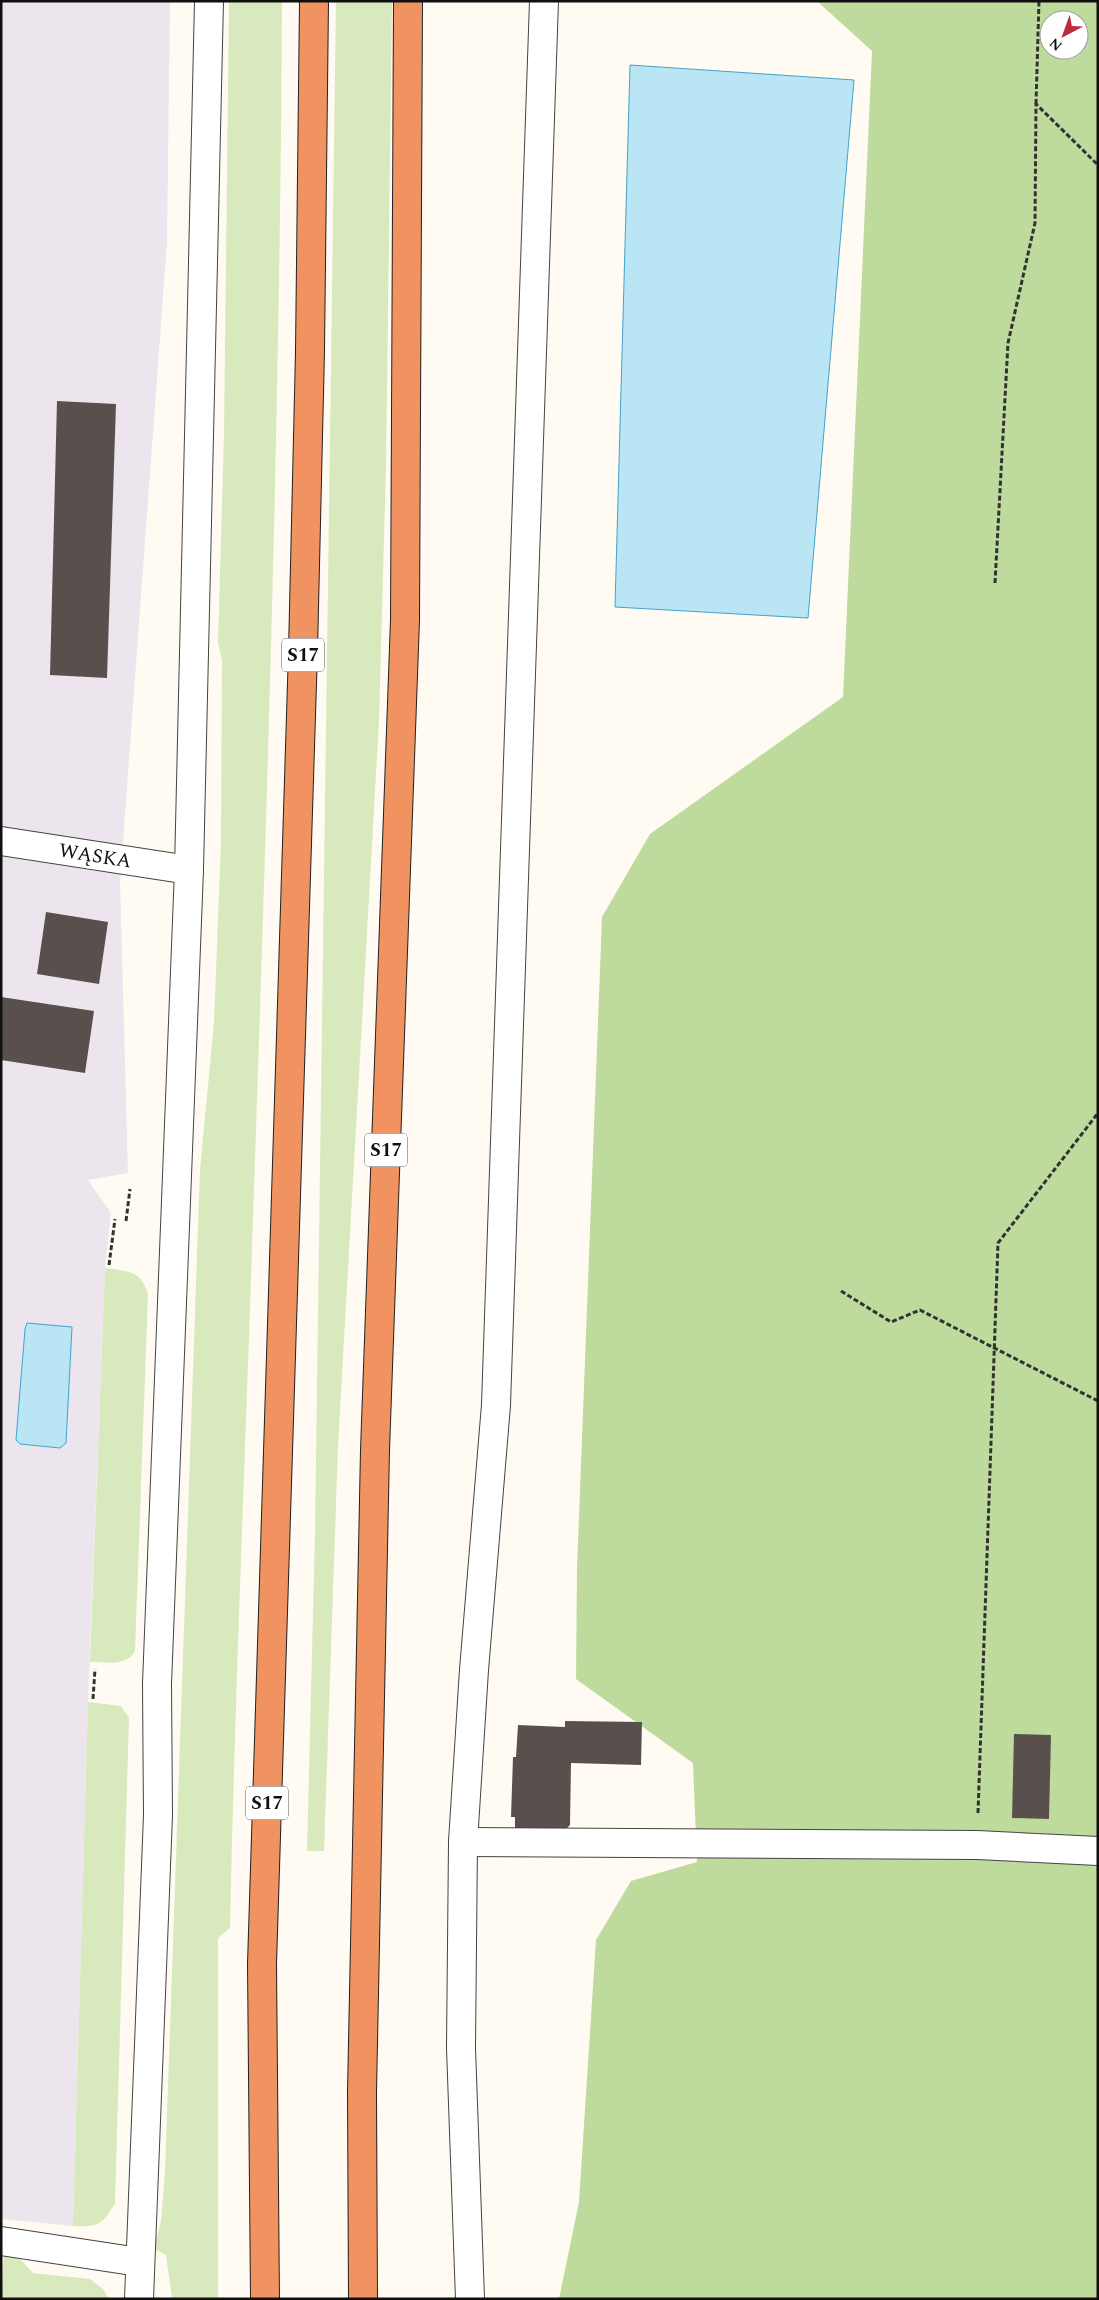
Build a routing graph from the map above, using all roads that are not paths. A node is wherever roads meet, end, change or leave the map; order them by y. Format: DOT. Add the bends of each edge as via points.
graph roads {
  1 [pos="209,1"];
  2 [pos="314,1"];
  3 [pos="408,1"];
  4 [pos="544,1"];
  5 [pos="1,841"];
  6 [pos="188,870"];
  7 [pos="463,1842"];
  8 [pos="1098,1851"];
  9 [pos="1,2241"];
  10 [pos="139,2262"];
  11 [pos="139,2299"];
  12 [pos="265,2299"];
  13 [pos="363,2299"];
  14 [pos="470,2299"];
  1 -- 6 [label="street"];
  2 -- 12 [label="highway, S17" via="302,661 262,1964"];
  3 -- 13 [label="highway, S17" via="405,620 374,1470 362,2082"];
  4 -- 7 [label="street" via="496,1405"];
  5 -- 6 [label="street, WĄSKA"];
  6 -- 10 [label="street" via="157,1684 158,1815"];
  7 -- 8 [label="street" via="977,1845"];
  7 -- 14 [label="street" via="461,2048"];
  9 -- 10 [label="street"];
  10 -- 11 [label="street"];
}
